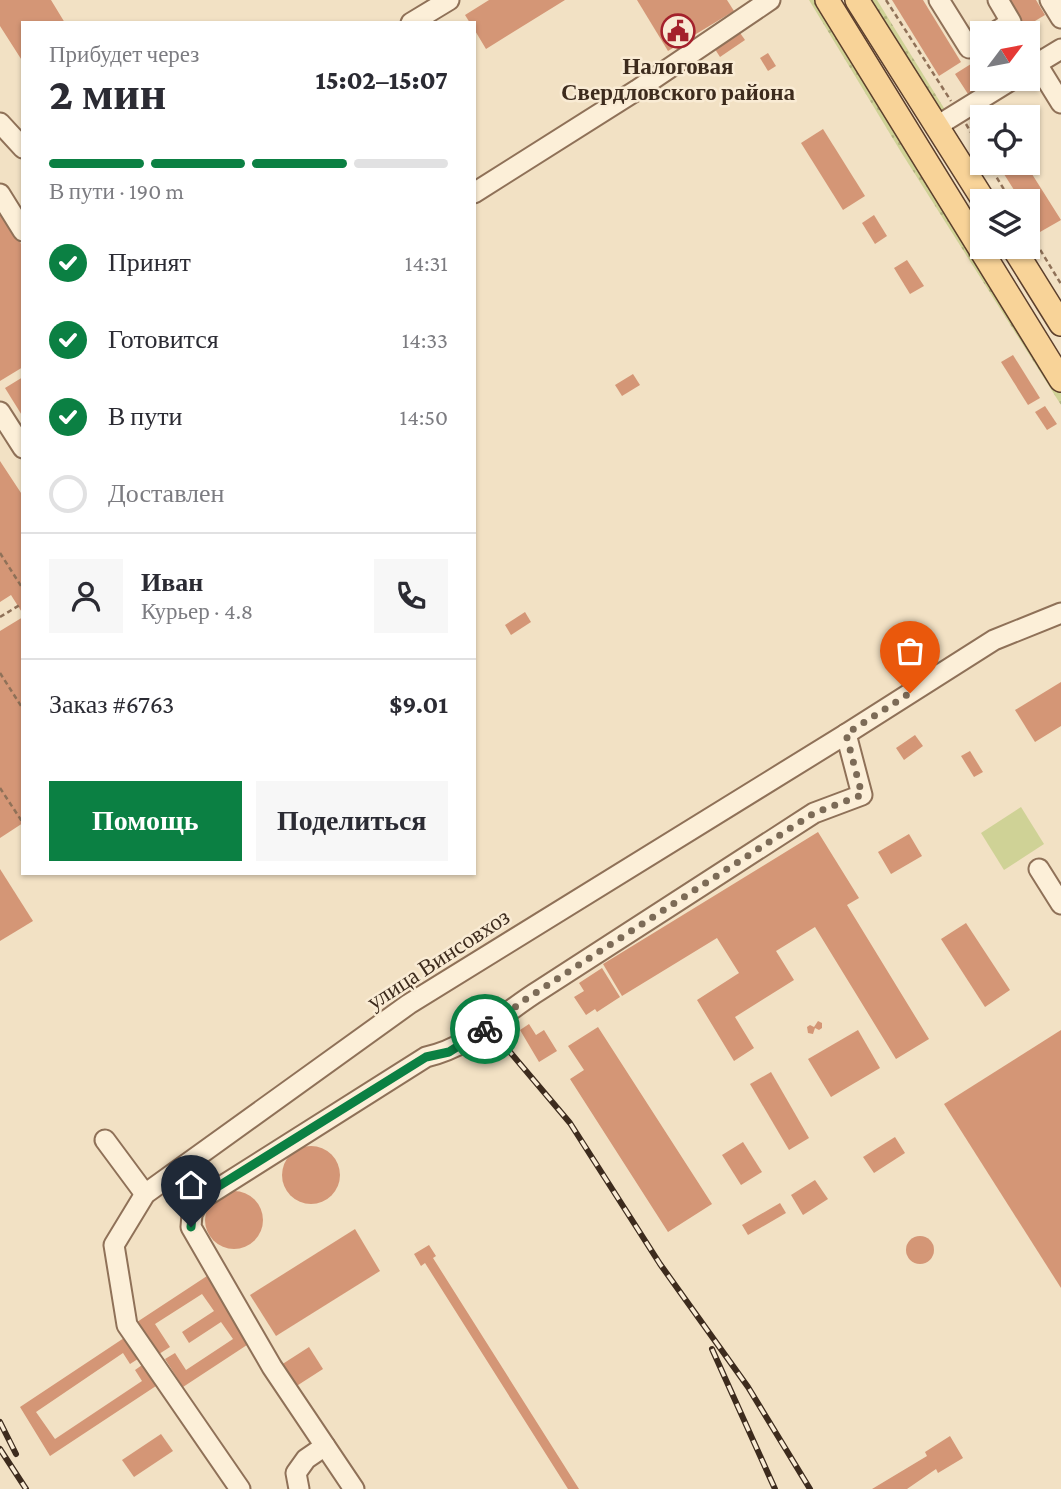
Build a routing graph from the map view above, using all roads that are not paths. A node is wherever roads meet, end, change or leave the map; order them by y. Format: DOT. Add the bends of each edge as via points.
graph roads {
  1 [pos="449,0"];
  2 [pos="770,0"];
  3 [pos="827,0"];
  4 [pos="858,0"];
  5 [pos="939,0"];
  6 [pos="998,0"];
  7 [pos="1050,0"];
  8 [pos="1061,18"];
  9 [pos="414,21"];
  10 [pos="1011,21"];
  11 [pos="970,47"];
  12 [pos="1061,49"];
  13 [pos="1040,57"];
  14 [pos="1040,75"];
  15 [pos="993,91"];
  16 [pos="1061,103"];
  17 [pos="0,123"];
  18 [pos="937,127"];
  19 [pos="21,146"];
  20 [pos="976,189"];
  21 [pos="476,192"];
  22 [pos="0,194"];
  23 [pos="21,228"];
  24 [pos="1020,259"];
  25 [pos="1061,324"];
  26 [pos="1052,346"];
  27 [pos="1061,380"];
  28 [pos="0,412"];
  29 [pos="21,441"];
  30 [pos="1061,613"];
  31 [pos="846,734"];
  32 [pos="1039,869"];
  33 [pos="1061,904"];
  34 [pos="105,1140"];
  35 [pos="145,1194"];
  36 [pos="325,1446"];
  37 [pos="240,1489"];
  38 [pos="299,1489"];
  39 [pos="354,1489"];
  1 -- 9 [label="street"];
  2 -- 21 [label="street"];
  3 -- 26 [label="main road"];
  4 -- 18 [label="main road"];
  5 -- 11 [label="street"];
  6 -- 10 [label="street"];
  7 -- 8 [label="street"];
  12 -- 13 [label="street"];
  14 -- 16 [label="street"];
  15 -- 18 [label="street"];
  17 -- 19 [label="street"];
  18 -- 20 [label="main road"];
  22 -- 23 [label="street"];
  24 -- 25 [label="main road"];
  26 -- 27 [label="main road"];
  28 -- 29 [label="street"];
  30 -- 31 [label="street, улица Винсовхоз" via="994,640"];
  31 -- 35 [label="street, улица Винсовхоз" via="409,1004"];
  31 -- 36 [label="street" via="862,795 814,813 475,1036 449,1052 426,1057 200,1200 191,1227 272,1367"];
  32 -- 33 [label="street"];
  34 -- 35 [label="street"];
  35 -- 37 [label="street, улица Винсовхоз" via="114,1245 127,1325"];
  36 -- 38 [label="street" via="296,1473"];
  36 -- 39 [label="street"];
}
